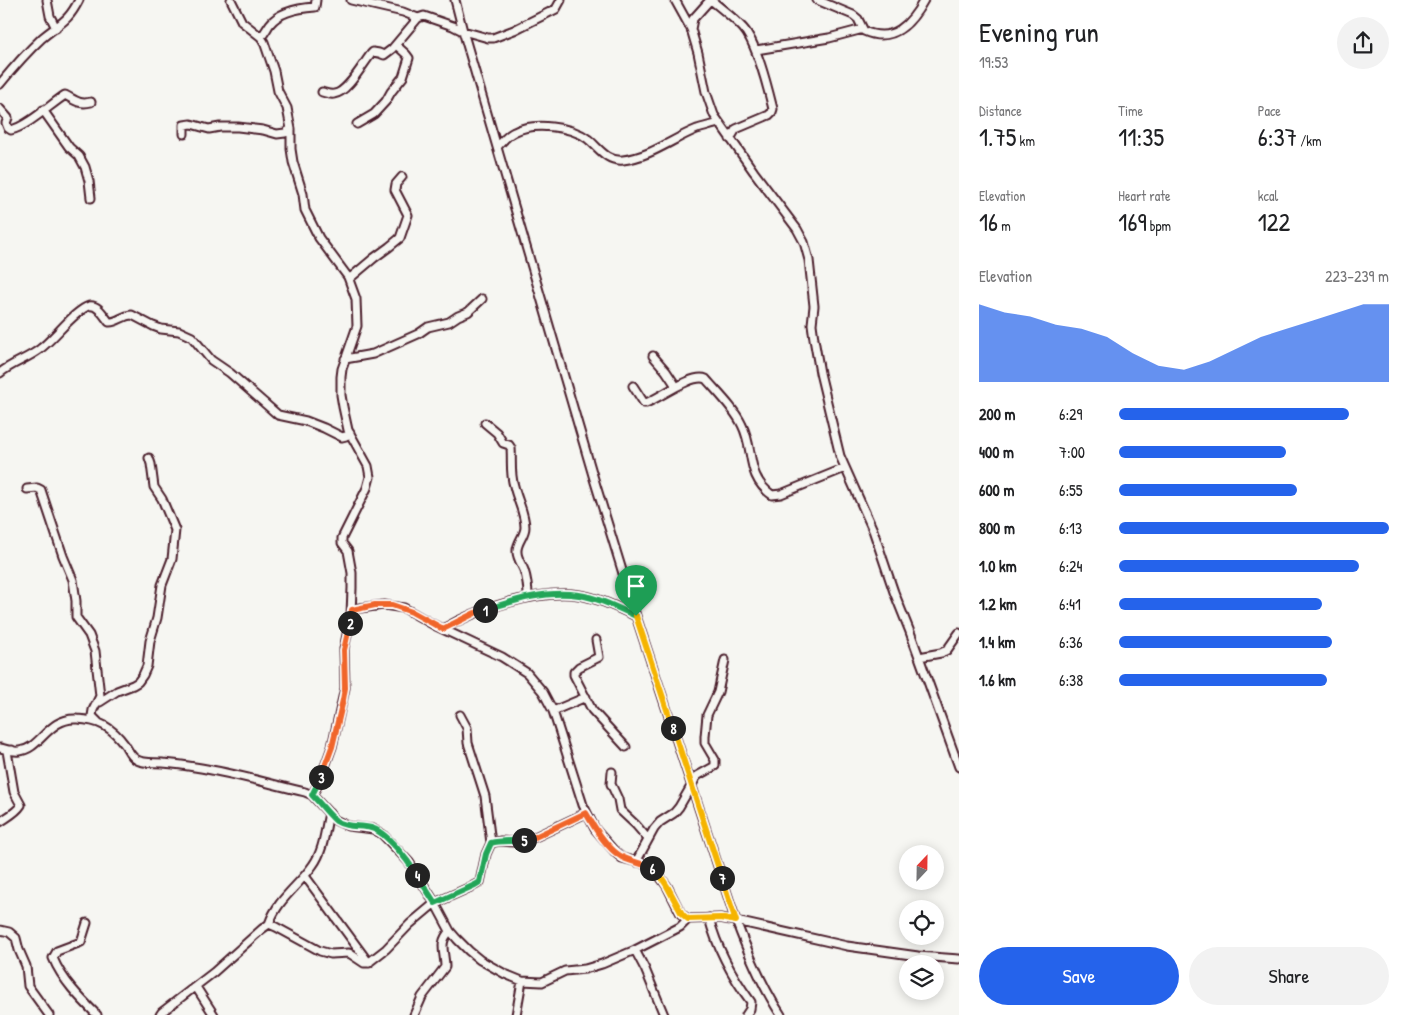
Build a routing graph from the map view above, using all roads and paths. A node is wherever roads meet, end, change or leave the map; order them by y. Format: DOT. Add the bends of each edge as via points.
graph roads {
  1 [pos="47,0"];
  2 [pos="79,0"];
  3 [pos="231,0"];
  4 [pos="316,0"];
  5 [pos="351,0"];
  6 [pos="455,0"];
  7 [pos="561,0"];
  8 [pos="675,0"];
  9 [pos="710,0"];
  10 [pos="817,0"];
  11 [pos="924,0"];
  12 [pos="418,18"];
  13 [pos="59,26"];
  14 [pos="691,29"];
  15 [pos="863,29"];
  16 [pos="463,31"];
  17 [pos="261,37"];
  18 [pos="396,45"];
  19 [pos="756,50"];
  20 [pos="0,84"];
  21 [pos="322,92"];
  22 [pos="91,102"];
  23 [pos="0,109"];
  24 [pos="43,110"];
  25 [pos="719,123"];
  26 [pos="357,124"];
  27 [pos="290,129"];
  28 [pos="184,134"];
  29 [pos="730,139"];
  30 [pos="497,147"];
  31 [pos="402,177"];
  32 [pos="90,198"];
  33 [pos="349,279"];
  34 [pos="482,299"];
  35 [pos="653,356"];
  36 [pos="346,359"];
  37 [pos="0,374"];
  38 [pos="633,386"];
  39 [pos="676,386"];
  40 [pos="484,423"];
  41 [pos="350,433"];
  42 [pos="149,458"];
  43 [pos="844,468"];
  44 [pos="27,489"];
  45 [pos="528,597"];
  46 [pos="352,610"];
  47 [pos="636,616"];
  48 [pos="443,629"];
  49 [pos="959,633"];
  50 [pos="596,640"];
  51 [pos="919,657"];
  52 [pos="725,660"];
  53 [pos="586,698"];
  54 [pos="97,702"];
  55 [pos="553,711"];
  56 [pos="460,714"];
  57 [pos="98,722"];
  58 [pos="626,747"];
  59 [pos="0,748"];
  60 [pos="13,750"];
  61 [pos="959,767"];
  62 [pos="612,772"];
  63 [pos="692,785"];
  64 [pos="312,795"];
  65 [pos="329,813"];
  66 [pos="586,813"];
  67 [pos="0,822"];
  68 [pos="648,839"];
  69 [pos="491,843"];
  70 [pos="636,862"];
  71 [pos="305,876"];
  72 [pos="435,903"];
  73 [pos="709,918"];
  74 [pos="688,919"];
  75 [pos="736,921"];
  76 [pos="87,923"];
  77 [pos="269,924"];
  78 [pos="0,930"];
  79 [pos="450,931"];
  80 [pos="635,950"];
  81 [pos="959,959"];
  82 [pos="369,963"];
  83 [pos="522,981"];
  84 [pos="196,987"];
  85 [pos="49,1015"];
  86 [pos="97,1015"];
  87 [pos="160,1015"];
  88 [pos="214,1015"];
  89 [pos="414,1015"];
  90 [pos="516,1015"];
  91 [pos="664,1015"];
  92 [pos="746,1015"];
  93 [pos="781,1015"];
  1 -- 13 [label="street" via="50,16"];
  2 -- 13 [label="street" via="73,12"];
  3 -- 17 [label="street" via="242,22"];
  4 -- 17 [label="street" via="315,7 277,17"];
  5 -- 12 [label="street"];
  6 -- 16 [label="street"];
  7 -- 16 [label="street" via="556,9 503,35 488,38"];
  8 -- 14 [label="street"];
  9 -- 14 [label="street" via="693,19"];
  9 -- 19 [label="street" via="743,28"];
  10 -- 15 [label="street" via="853,15"];
  11 -- 15 [label="street" via="911,20 895,32 879,36"];
  12 -- 16 [label="street" via="424,16"];
  12 -- 18 [label="street"];
  13 -- 20 [label="street" via="41,39"];
  14 -- 25 [label="street" via="708,98"];
  15 -- 19 [label="street"];
  16 -- 30 [label="street"];
  17 -- 27 [label="street" via="278,91 286,104"];
  18 -- 21 [label="street" via="384,56 373,52 355,78 338,93"];
  18 -- 26 [label="street" via="409,58 403,77 374,114"];
  19 -- 29 [label="street" via="772,112 736,129"];
  22 -- 24 [label="street" via="81,103 66,95"];
  23 -- 24 [label="street" via="8,118 6,123 11,130"];
  24 -- 32 [label="street" via="85,166"];
  25 -- 29 [label="street"];
  25 -- 30 [label="street" via="697,129 637,157 622,160 608,157 582,135 545,127 514,132"];
  27 -- 28 [label="street" via="277,134 191,124 184,126"];
  27 -- 33 [label="street" via="293,162 308,218"];
  29 -- 43 [label="street" via="797,229 806,248 814,306 814,339"];
  30 -- 47 [label="street"];
  31 -- 33 [label="street" via="395,190 408,215 402,236"];
  33 -- 36 [label="street" via="356,299 357,326"];
  34 -- 36 [label="street" via="468,312 448,322 428,327 373,354"];
  35 -- 39 [label="street"];
  36 -- 41 [label="street" via="341,395"];
  37 -- 41 [label="street" via="39,350 72,318 92,306 109,322 132,314 161,329 187,334 211,360 278,415 306,421 344,437"];
  38 -- 39 [label="street" via="644,403"];
  39 -- 43 [label="street" via="701,377 706,379 742,423 748,438 752,468 772,495"];
  40 -- 45 [label="street" via="511,448 513,485 525,525 517,554 527,578"];
  41 -- 46 [label="street" via="370,473 367,488 342,538 352,573"];
  42 -- 54 [label="street" via="154,486 175,530 172,559 162,585 143,675 133,685"];
  43 -- 51 [label="street" via="873,530"];
  44 -- 54 [label="street" via="41,490 73,580 76,617 89,635 95,651 100,696"];
  45 -- 47 [label="street" via="578,595"];
  45 -- 48 [label="street" via="475,613"];
  46 -- 48 [label="street" via="392,605"];
  46 -- 64 [label="street" via="344,650 343,700 332,747"];
  47 -- 63 [label="street"];
  48 -- 55 [label="street" via="527,673"];
  49 -- 51 [label="street" via="947,650"];
  50 -- 53 [label="street" via="599,657 574,672"];
  51 -- 61 [label="street"];
  52 -- 63 [label="street" via="718,692 707,715 705,736 715,766 702,772"];
  53 -- 55 [label="street"];
  53 -- 58 [label="street" via="594,713"];
  54 -- 57 [label="street" via="92,716"];
  55 -- 66 [label="street"];
  56 -- 69 [label="street" via="485,796"];
  57 -- 60 [label="street" via="64,720 29,748"];
  57 -- 64 [label="street" via="115,734 134,758 141,761 204,768"];
  59 -- 60 [label="street"];
  60 -- 67 [label="street" via="7,751 8,759 14,792 21,805"];
  62 -- 68 [label="street" via="611,784 620,810"];
  63 -- 68 [label="street" via="679,807 660,822"];
  63 -- 75 [label="street"];
  64 -- 65 [label="street"];
  65 -- 71 [label="street" via="323,844 315,864"];
  65 -- 72 [label="street" via="344,825 373,828 382,834 408,862"];
  66 -- 69 [label="street" via="535,837"];
  66 -- 70 [label="street" via="616,853"];
  68 -- 70 [label="street"];
  69 -- 72 [label="street" via="480,882"];
  70 -- 74 [label="street" via="650,866 660,875"];
  71 -- 77 [label="street" via="287,893"];
  71 -- 82 [label="street"];
  72 -- 79 [label="street"];
  72 -- 82 [label="street"];
  73 -- 74 [label="street"];
  73 -- 75 [label="street"];
  73 -- 92 [label="street" via="724,956 751,1002"];
  74 -- 80 [label="street"];
  75 -- 81 [label="street" via="847,946"];
  75 -- 93 [label="street" via="770,998"];
  76 -- 86 [label="street" via="81,942 57,951 53,958 68,983"];
  77 -- 82 [label="street" via="320,951 348,953"];
  77 -- 84 [label="street"];
  78 -- 85 [label="street" via="16,938 26,966 28,986"];
  79 -- 83 [label="street" via="480,960"];
  79 -- 89 [label="street" via="443,943 445,967 422,997"];
  80 -- 83 [label="street" via="586,969 565,971 542,982"];
  80 -- 91 [label="street"];
  83 -- 90 [label="street"];
  84 -- 87 [label="street"];
  84 -- 88 [label="street"];
}
